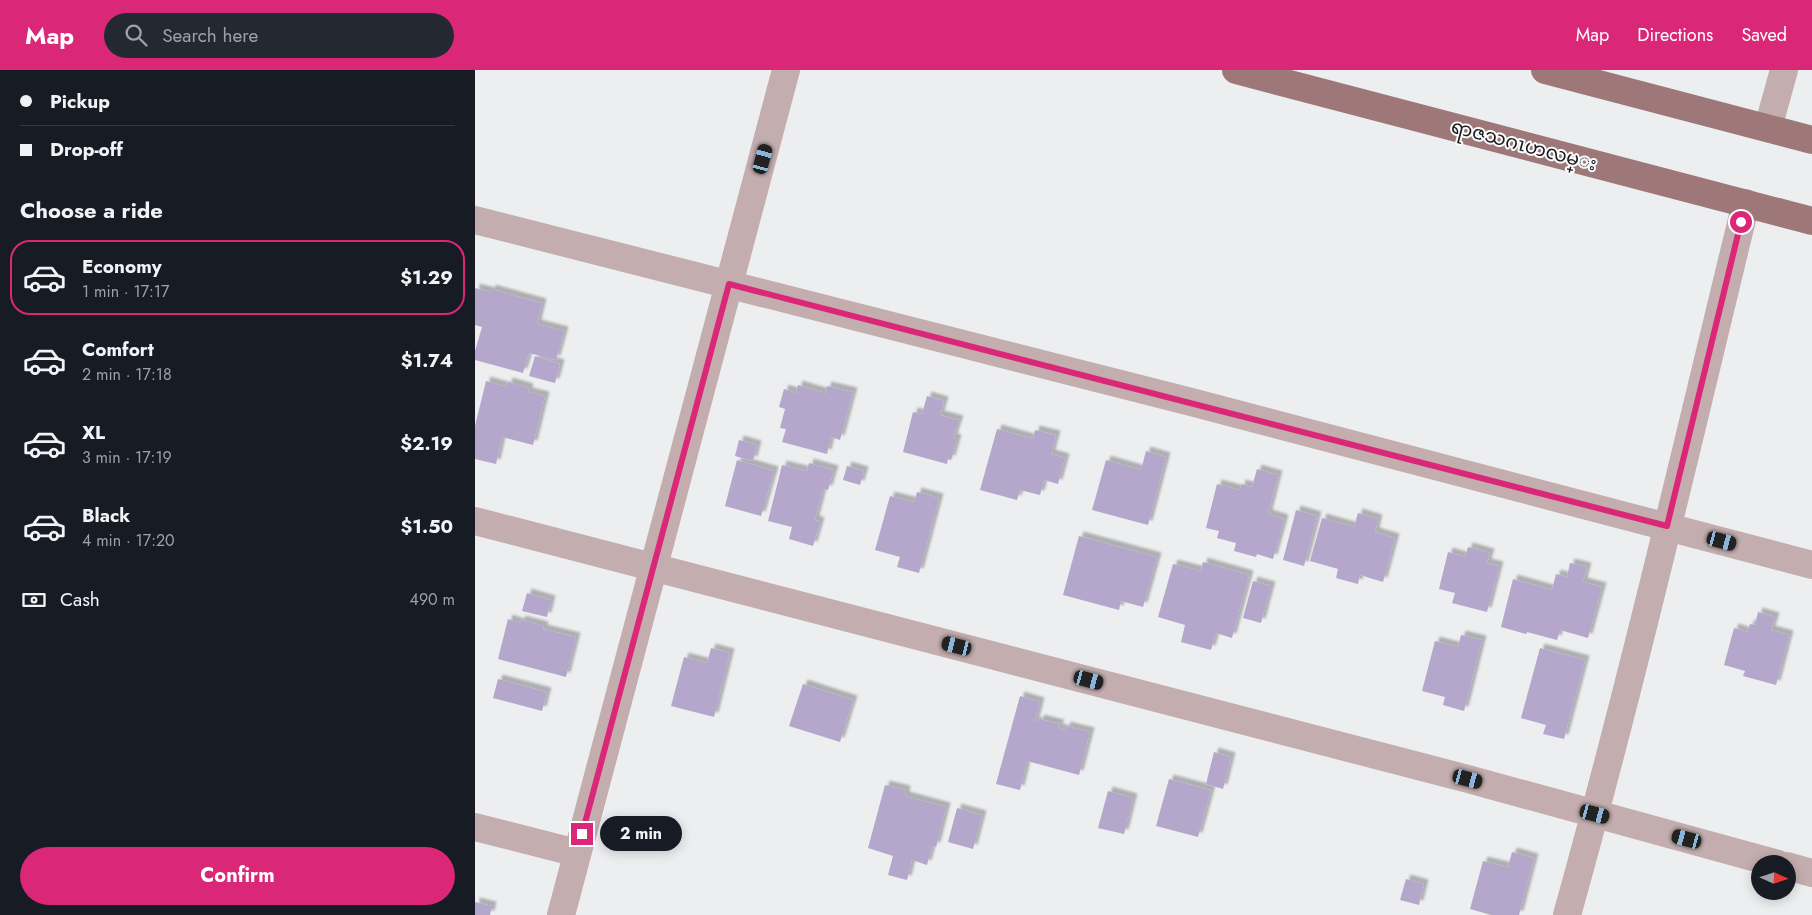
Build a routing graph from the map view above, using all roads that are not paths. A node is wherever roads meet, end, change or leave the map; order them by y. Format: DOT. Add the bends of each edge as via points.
graph roads {
  1 [pos="787,70"];
  2 [pos="1236,70"];
  3 [pos="1545,70"];
  4 [pos="1784,70"];
  5 [pos="1768,128"];
  6 [pos="1812,140"];
  7 [pos="1746,203"];
  8 [pos="475,220"];
  9 [pos="1812,220"];
  10 [pos="729,284"];
  11 [pos="475,521"];
  12 [pos="1667,526"];
  13 [pos="1812,565"];
  14 [pos="653,567"];
  15 [pos="1595,814"];
  16 [pos="475,827"];
  17 [pos="577,853"];
  18 [pos="1751,857"];
  19 [pos="1796,869"];
  20 [pos="1812,873"];
  21 [pos="561,915"];
  22 [pos="1567,915"];
  1 -- 10 [label="street"];
  2 -- 7 [label="main road, ရာဇသဂၤဟလမ္း"];
  3 -- 5 [label="main road"];
  4 -- 5 [label="street"];
  5 -- 6 [label="main road"];
  7 -- 9 [label="main road, ရာဇသဂၤဟလမ္း"];
  7 -- 12 [label="street"];
  8 -- 10 [label="street"];
  10 -- 12 [label="street"];
  10 -- 14 [label="street"];
  11 -- 14 [label="street"];
  12 -- 13 [label="street"];
  12 -- 15 [label="street"];
  14 -- 15 [label="street"];
  14 -- 17 [label="street"];
  15 -- 18 [label="street"];
  15 -- 22 [label="street"];
  16 -- 17 [label="street"];
  17 -- 21 [label="street"];
  19 -- 20 [label="street"];
}
